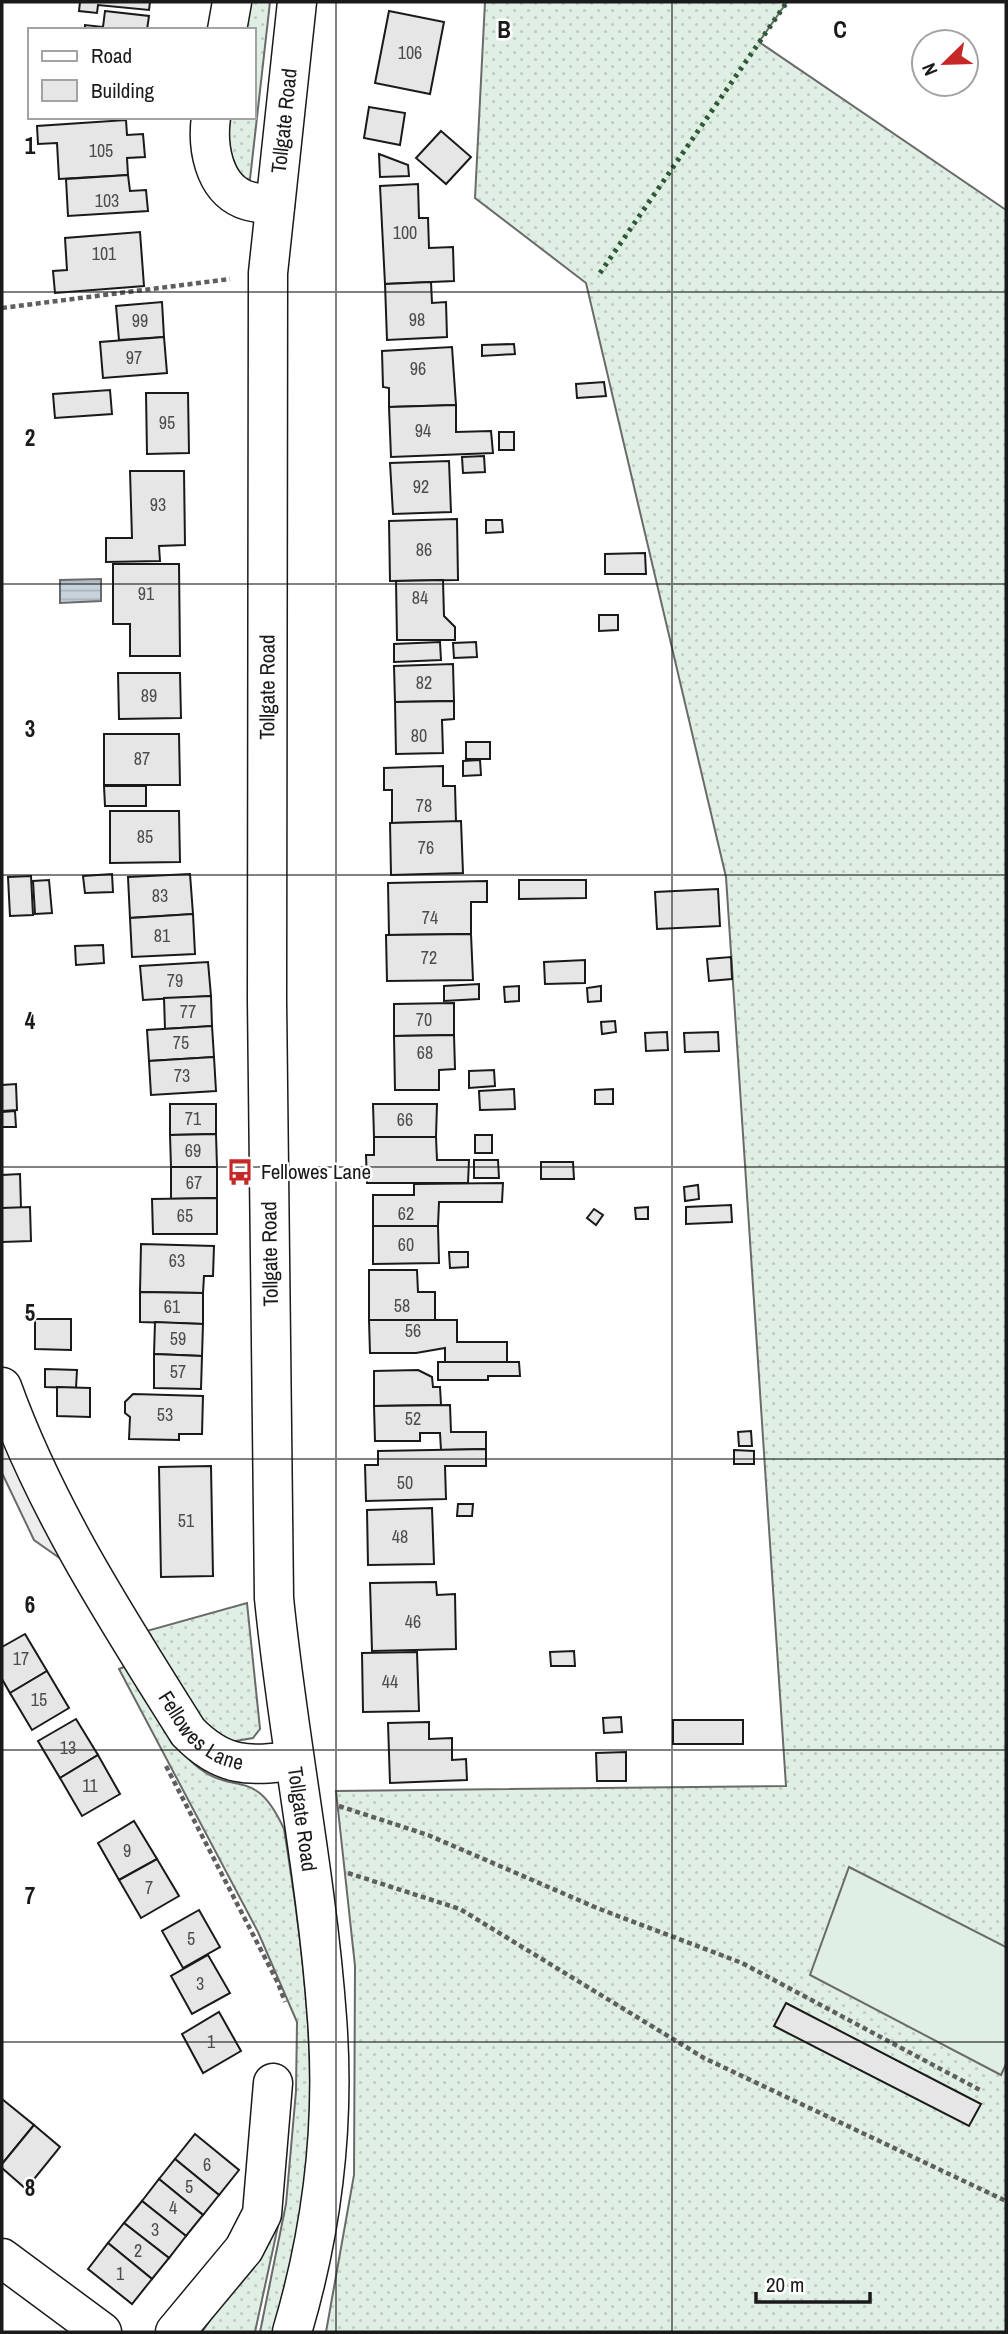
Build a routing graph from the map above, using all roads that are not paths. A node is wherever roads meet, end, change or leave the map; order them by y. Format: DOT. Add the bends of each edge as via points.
graph roads {
  1 [pos="232,2"];
  2 [pos="297,2"];
  3 [pos="227,28"];
  4 [pos="211,119"];
  5 [pos="275,205"];
  6 [pos="2,1387"];
  7 [pos="294,1761"];
  8 [pos="273,2083"];
  9 [pos="2,2258"];
  10 [pos="102,2332"];
  11 [pos="175,2332"];
  12 [pos="292,2332"];
  1 -- 3 [label="street"];
  2 -- 5 [label="street, Tollgate Road"];
  4 -- 5 [label="street" via="212,158 225,187 243,200"];
  5 -- 7 [label="street, Tollgate Road" via="268,273 267,1000 274,1598"];
  6 -- 7 [label="street, Fellowes Lane" via="16,1428 71,1538 188,1732 204,1749 227,1761 252,1765"];
  7 -- 12 [label="street, Tollgate Road" via="327,2019 328,2130 313,2244"];
  8 -- 11 [label="street" via="262,2214 244,2249"];
  9 -- 10 [label="street"];
}
